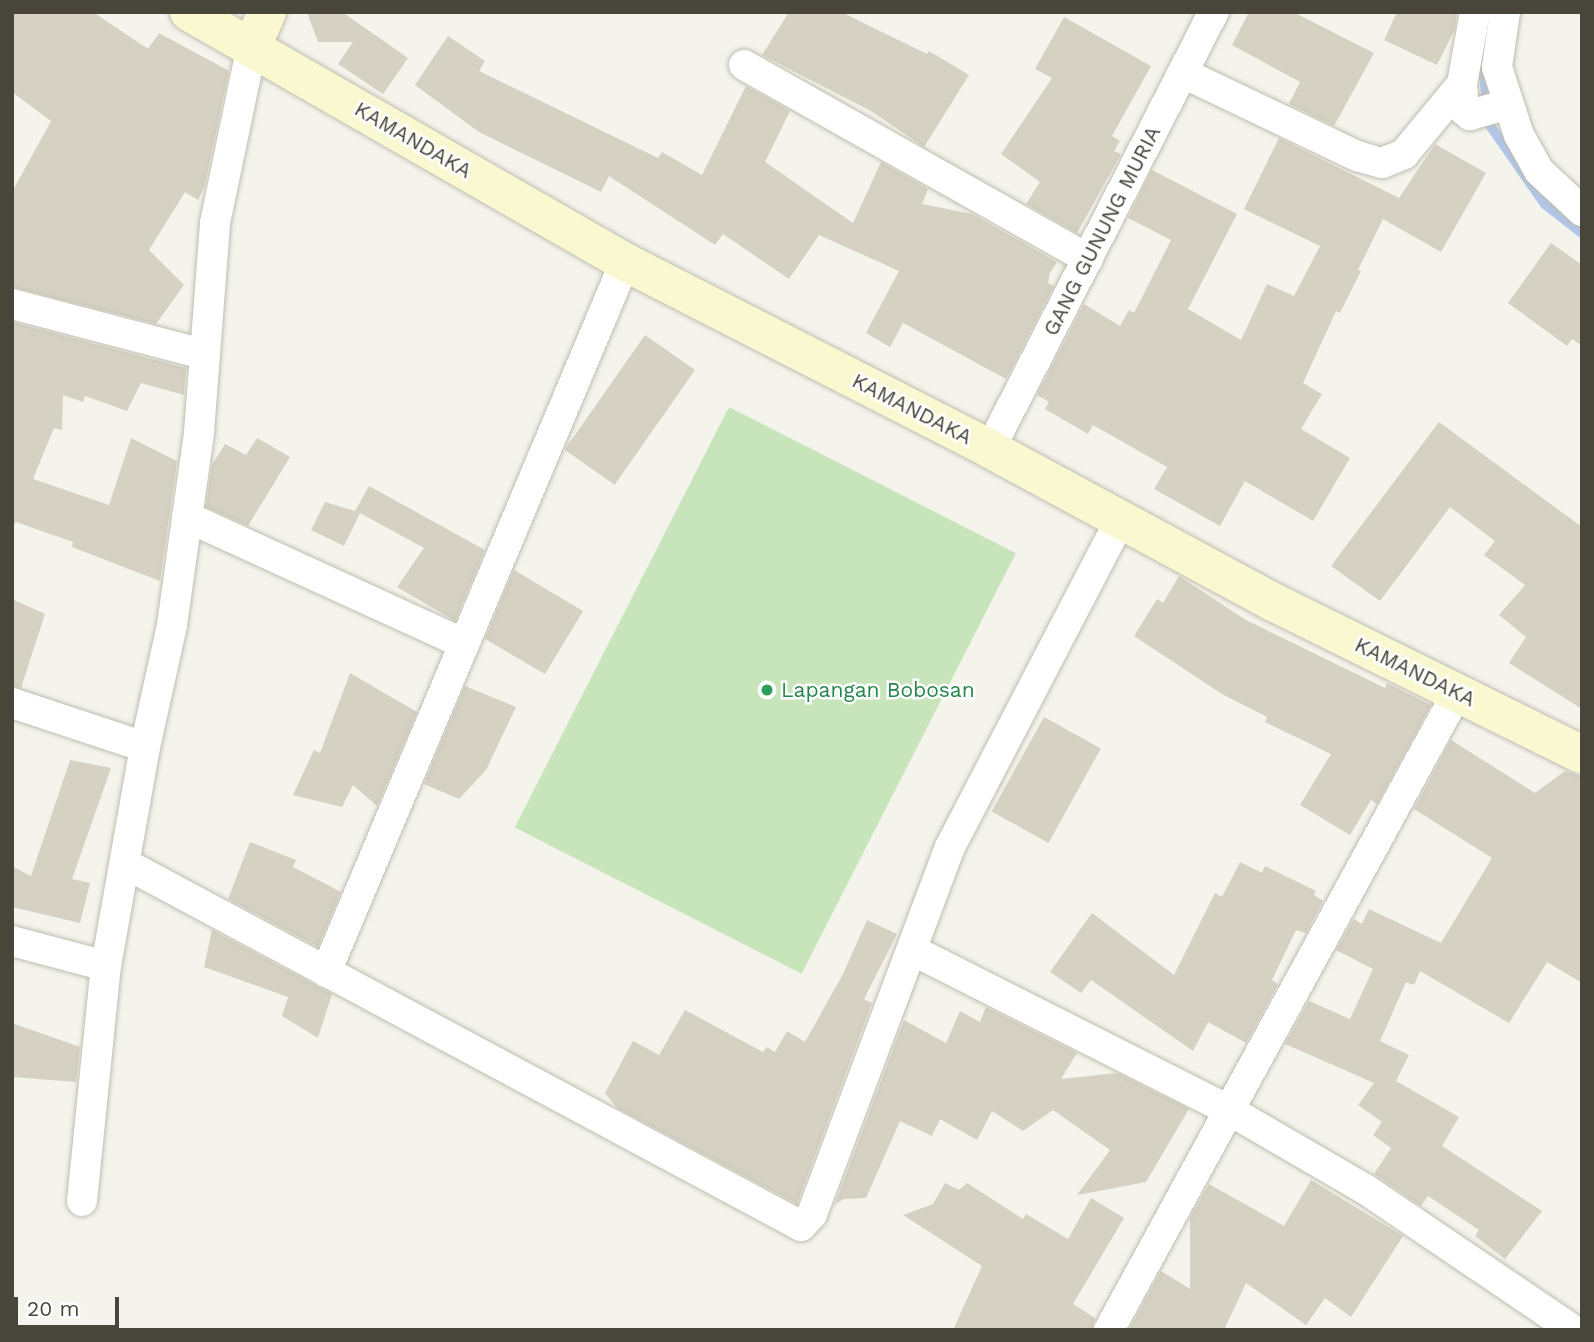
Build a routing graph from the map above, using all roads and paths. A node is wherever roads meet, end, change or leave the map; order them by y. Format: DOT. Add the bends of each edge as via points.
graph roads {
  1 [pos="189,12"];
  2 [pos="267,12"];
  3 [pos="1214,12"];
  4 [pos="1475,12"];
  5 [pos="1505,12"];
  6 [pos="252,46"];
  7 [pos="744,65"];
  8 [pos="1183,73"];
  9 [pos="1462,84"];
  10 [pos="1495,107"];
  11 [pos="1582,211"];
  12 [pos="1088,259"];
  13 [pos="625,262"];
  14 [pos="12,304"];
  15 [pos="203,354"];
  16 [pos="990,449"];
  17 [pos="187,517"];
  18 [pos="1121,519"];
  19 [pos="464,644"];
  20 [pos="1457,693"];
  21 [pos="12,703"];
  22 [pos="145,747"];
  23 [pos="1582,755"];
  24 [pos="126,864"];
  25 [pos="12,942"];
  26 [pos="912,950"];
  27 [pos="106,966"];
  28 [pos="326,972"];
  29 [pos="1229,1110"];
  30 [pos="82,1201"];
  31 [pos="1109,1330"];
  32 [pos="1573,1330"];
  1 -- 6 [label="street, KAMANDAKA"];
  2 -- 6 [label="street"];
  3 -- 8 [label="street, GANG GUNUNG MURIA"];
  4 -- 9 [label="street"];
  5 -- 10 [label="street"];
  6 -- 13 [label="street, KAMANDAKA"];
  6 -- 15 [label="street" via="215,223"];
  7 -- 12 [label="street"];
  8 -- 9 [label="street" via="1357,156 1382,163 1404,154"];
  8 -- 12 [label="street, GANG GUNUNG MURIA"];
  9 -- 10 [label="street" via="1464,110 1470,115"];
  10 -- 11 [label="street" via="1539,171"];
  12 -- 16 [label="street, GANG GUNUNG MURIA"];
  13 -- 16 [label="street, KAMANDAKA"];
  13 -- 19 [label="street"];
  14 -- 15 [label="street"];
  15 -- 17 [label="street" via="199,432"];
  16 -- 18 [label="street, KAMANDAKA"];
  17 -- 19 [label="street"];
  17 -- 22 [label="street" via="172,625"];
  18 -- 20 [label="street, KAMANDAKA"];
  18 -- 26 [label="street" via="950,847"];
  19 -- 28 [label="street"];
  20 -- 23 [label="street, KAMANDAKA"];
  20 -- 29 [label="street"];
  21 -- 22 [label="street"];
  22 -- 24 [label="street"];
  24 -- 27 [label="street"];
  24 -- 28 [label="street"];
  25 -- 27 [label="street"];
  26 -- 28 [label="street" via="812,1214 797,1227"];
  26 -- 29 [label="street"];
  27 -- 30 [label="street"];
  29 -- 31 [label="street"];
  29 -- 32 [label="street" via="1365,1189"];
}
